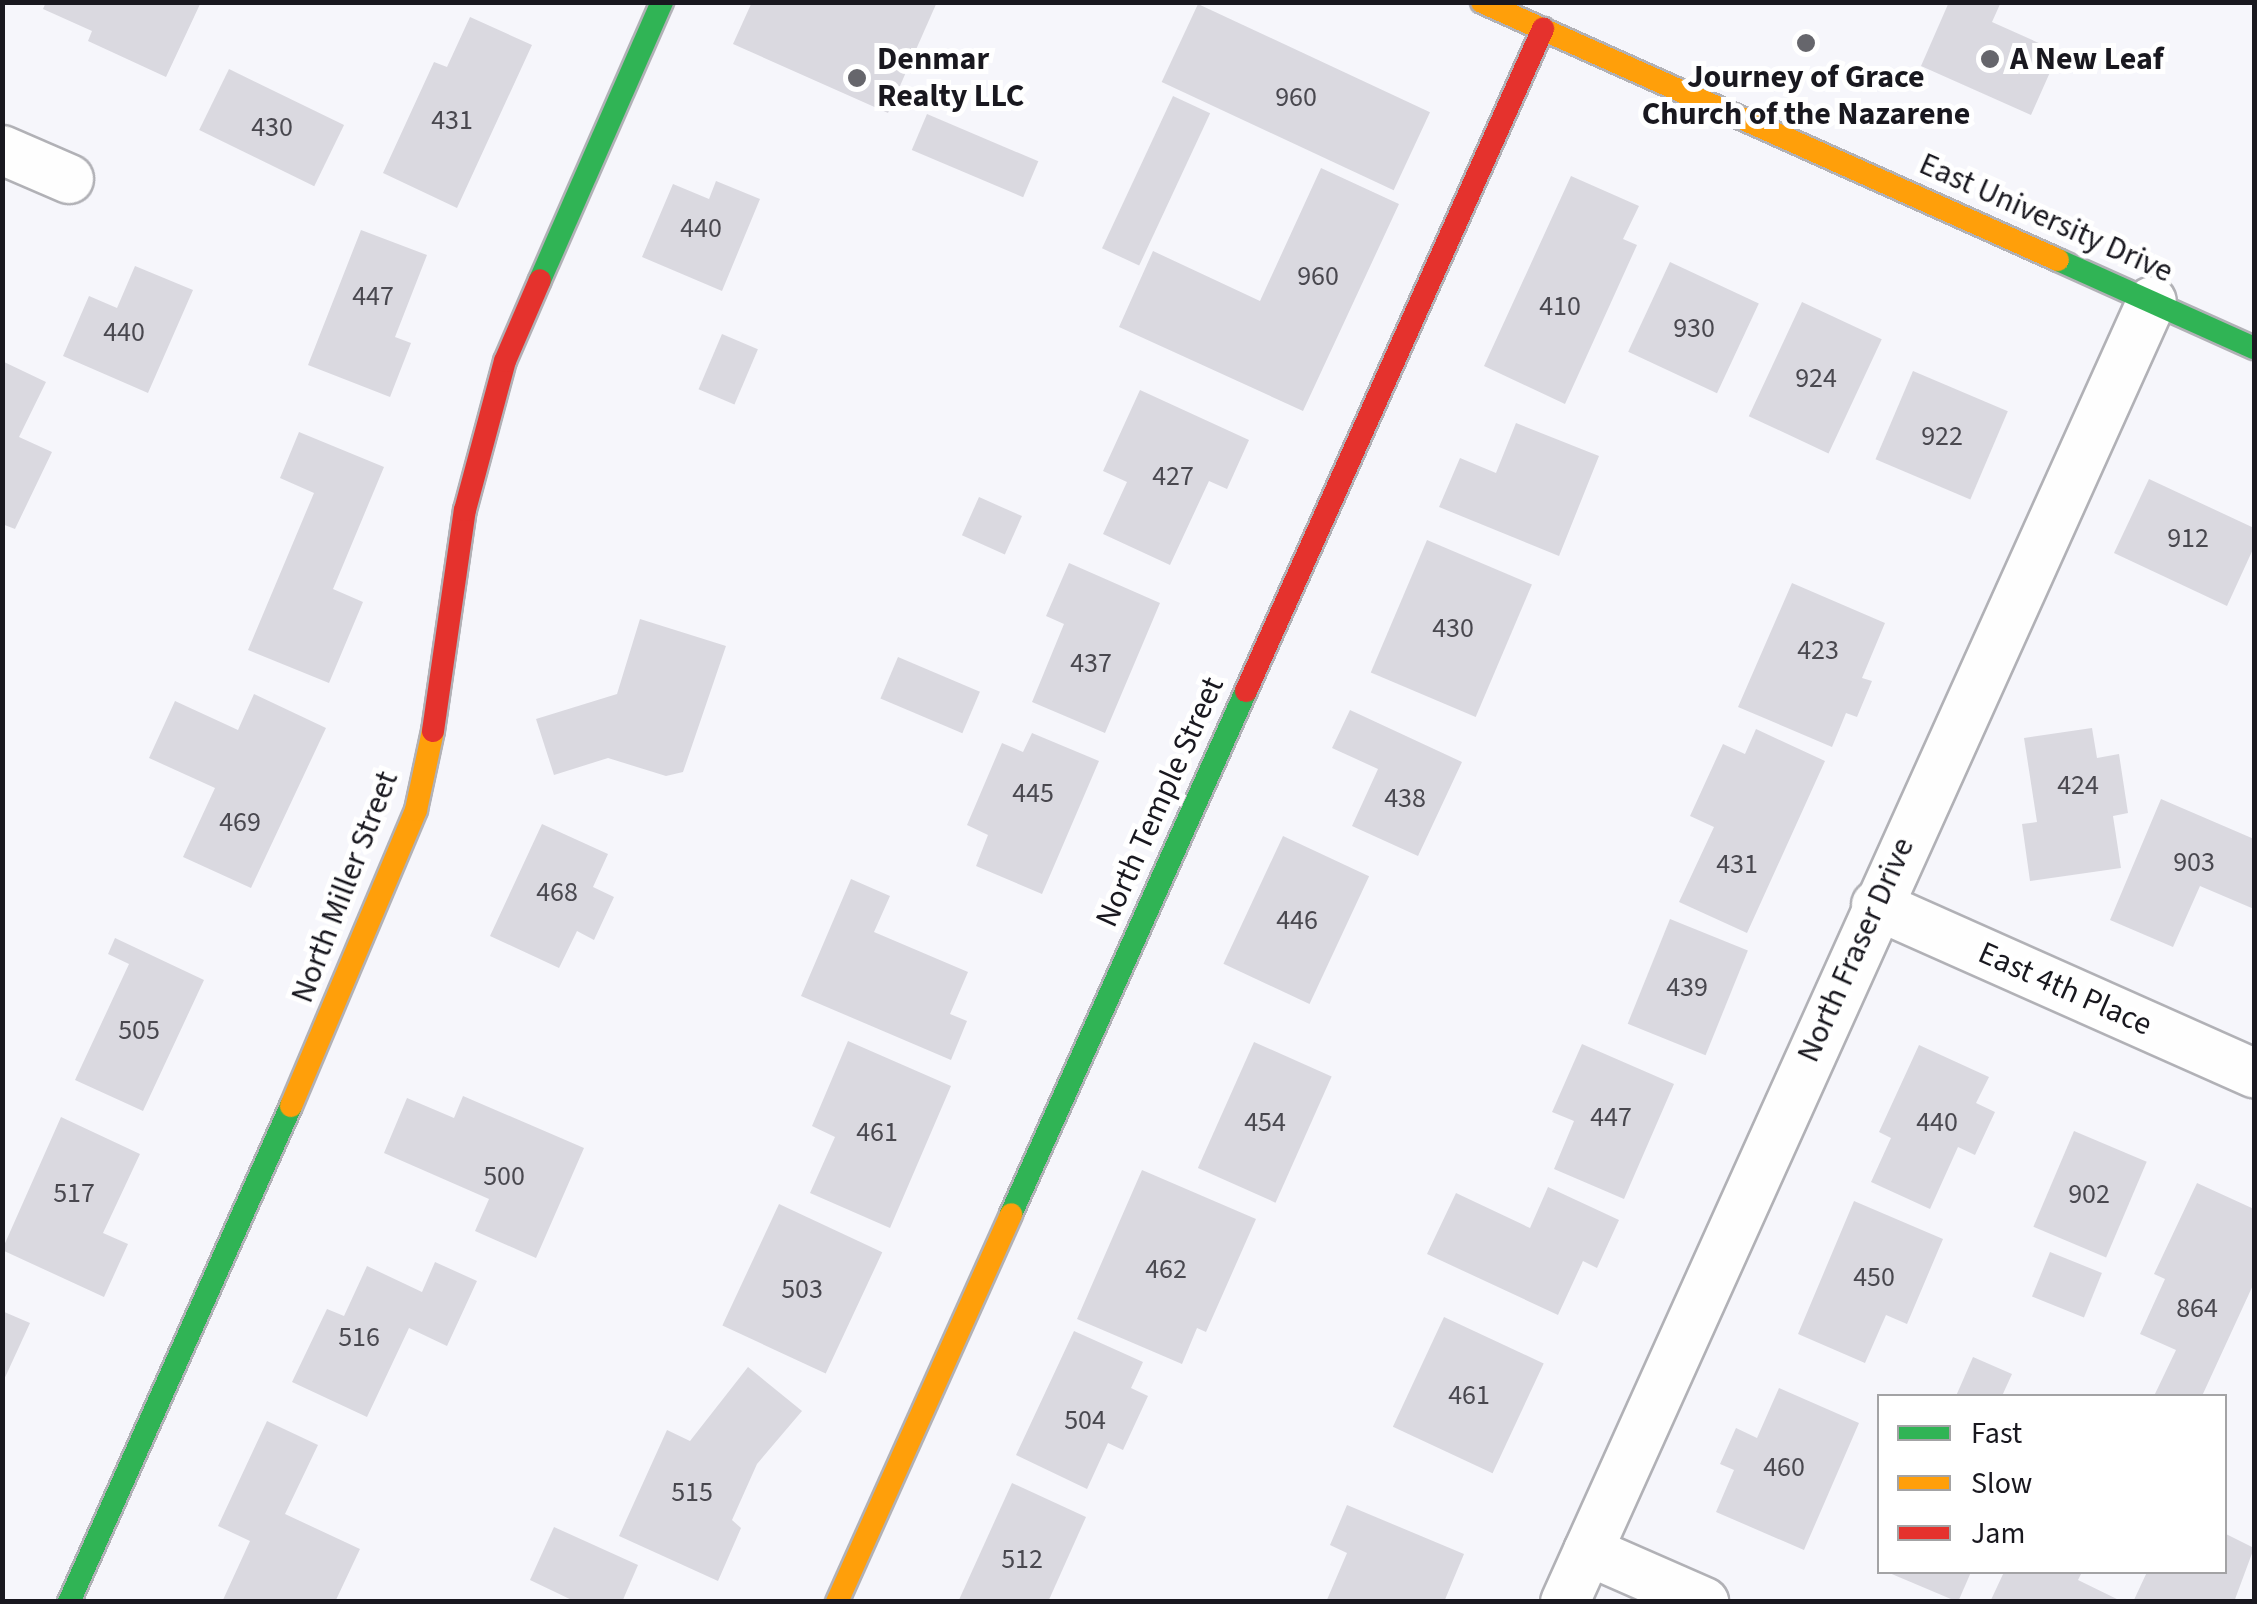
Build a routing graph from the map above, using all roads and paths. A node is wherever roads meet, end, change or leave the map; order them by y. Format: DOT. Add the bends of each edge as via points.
graph roads {
  1 [pos="662,2"];
  2 [pos="1482,2"];
  3 [pos="1543,30"];
  4 [pos="2,150"];
  5 [pos="69,179"];
  6 [pos="2152,301"];
  7 [pos="2254,348"];
  8 [pos="1876,906"];
  9 [pos="2254,1073"];
  10 [pos="1588,1550"];
  11 [pos="69,1602"];
  12 [pos="836,1602"];
  13 [pos="1566,1602"];
  14 [pos="1704,1602"];
  1 -- 11 [label="street, North Miller Street" via="505,361 465,510 448,657 416,810 364,944"];
  2 -- 3 [label="street, East University Drive"];
  3 -- 6 [label="street, East University Drive"];
  3 -- 12 [label="street, North Temple Street"];
  4 -- 5 [label="street"];
  6 -- 7 [label="street, East University Drive"];
  6 -- 8 [label="street, North Fraser Drive"];
  8 -- 9 [label="street, East 4th Place"];
  8 -- 10 [label="street, North Fraser Drive"];
  10 -- 13 [label="street, North Fraser Drive"];
  10 -- 14 [label="street"];
}
